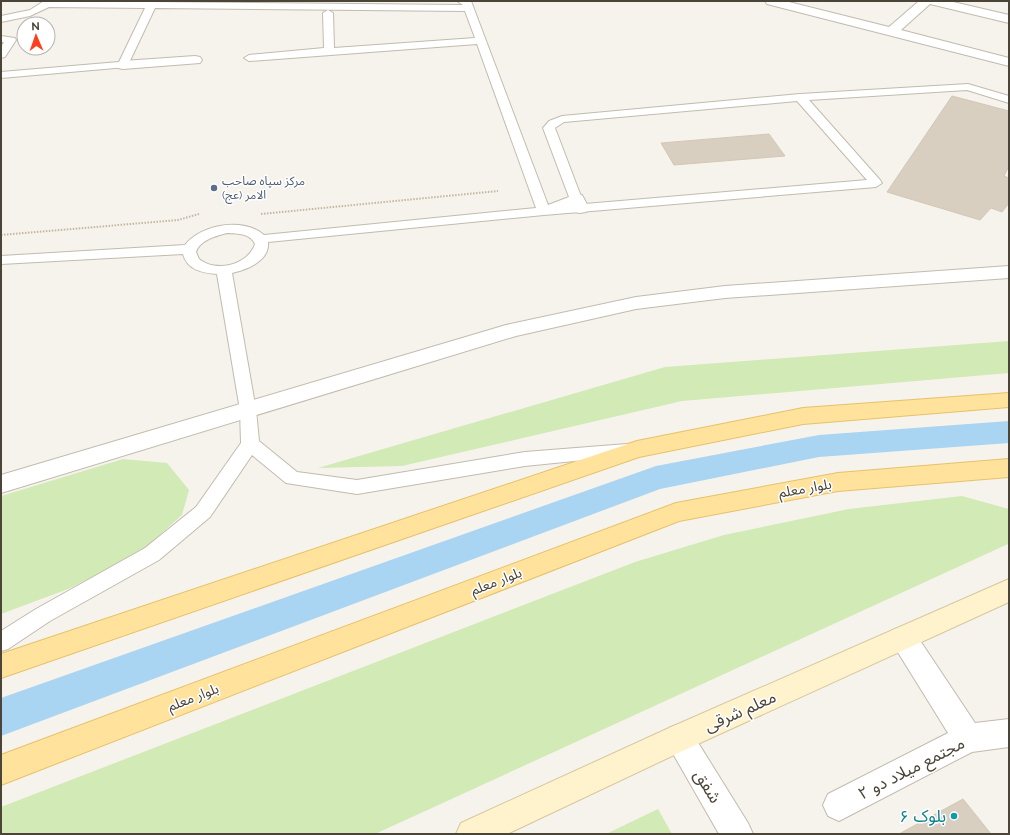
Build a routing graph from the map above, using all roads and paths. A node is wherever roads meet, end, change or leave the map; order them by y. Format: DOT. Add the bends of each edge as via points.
graph roads {
  1 [pos="164,1"];
  2 [pos="443,1"];
  3 [pos="771,1"];
  4 [pos="926,1"];
  5 [pos="934,1"];
  6 [pos="47,3"];
  7 [pos="467,4"];
  8 [pos="797,4"];
  9 [pos="151,6"];
  10 [pos="324,7"];
  11 [pos="1,19"];
  12 [pos="1009,19"];
  13 [pos="891,32"];
  14 [pos="1,39"];
  15 [pos="481,41"];
  16 [pos="329,51"];
  17 [pos="1,55"];
  18 [pos="248,58"];
  19 [pos="195,60"];
  20 [pos="1009,62"];
  21 [pos="123,65"];
  22 [pos="1,75"];
  23 [pos="800,97"];
  24 [pos="1009,100"];
  25 [pos="578,203"];
  26 [pos="544,211"];
  27 [pos="261,239"];
  28 [pos="190,249"];
  29 [pos="1,260"];
  30 [pos="224,270"];
  31 [pos="1009,272"];
  32 [pos="1009,400"];
  33 [pos="248,410"];
  34 [pos="250,444"];
  35 [pos="637,449"];
  36 [pos="1009,468"];
  37 [pos="965,472"];
  38 [pos="1,484"];
  39 [pos="1009,484"];
  40 [pos="1009,590"];
  41 [pos="903,638"];
  42 [pos="1,642"];
  43 [pos="1,666"];
  44 [pos="1009,733"];
  45 [pos="679,738"];
  46 [pos="968,738"];
  47 [pos="1,770"];
  48 [pos="839,805"];
  49 [pos="472,834"];
  50 [pos="737,834"];
  1 -- 9 [label="lane"];
  2 -- 7 [label="lane"];
  3 -- 8 [label="street"];
  4 -- 13 [label="street"];
  5 -- 12 [label="street"];
  6 -- 9 [label="lane"];
  6 -- 11 [label="lane" via="25,14"];
  7 -- 10 [label="lane"];
  7 -- 15 [label="lane"];
  8 -- 13 [label="street"];
  9 -- 10 [label="lane"];
  9 -- 21 [label="lane"];
  10 -- 16 [label="lane"];
  13 -- 20 [label="street"];
  14 -- 17 [label="lane" via="10,40"];
  15 -- 16 [label="lane"];
  15 -- 26 [label="lane"];
  16 -- 18 [label="lane"];
  19 -- 21 [label="street"];
  21 -- 22 [label="lane"];
  23 -- 24 [label="lane" via="968,87"];
  23 -- 25 [label="lane" via="562,119 553,123 549,128"];
  23 -- 25 [label="lane" via="876,183"];
  25 -- 26 [label="lane"];
  26 -- 27 [label="lane"];
  27 -- 28 [label="lane" via="248,230 227,229 204,236"];
  27 -- 30 [label="lane" via="261,252 255,258 241,266"];
  28 -- 29 [label="lane"];
  28 -- 30 [label="lane" via="193,262 201,267"];
  30 -- 33 [label="lane"];
  31 -- 33 [label="street" via="725,292 636,303 513,330"];
  32 -- 35 [label="main road" via="803,416"];
  33 -- 34 [label="lane"];
  33 -- 38 [label="street"];
  34 -- 35 [label="lane" via="292,478 357,487 525,459"];
  34 -- 42 [label="lane" via="203,512 152,554 43,615"];
  35 -- 43 [label="main road"];
  36 -- 37 [label="main road, بلوار معلم"];
  37 -- 39 [label="main road"];
  37 -- 47 [label="main road, بلوار معلم" via="838,482 676,512"];
  40 -- 41 [label="main road, معلم شرقی"];
  41 -- 45 [label="main road, معلم شرقی"];
  41 -- 46 [label="street"];
  44 -- 46 [label="street, مجتمع میلاد دو ۲"];
  45 -- 49 [label="main road, معلم شرقی"];
  45 -- 50 [label="street, شفق"];
  46 -- 48 [label="street, مجتمع میلاد دو ۲"];
}
